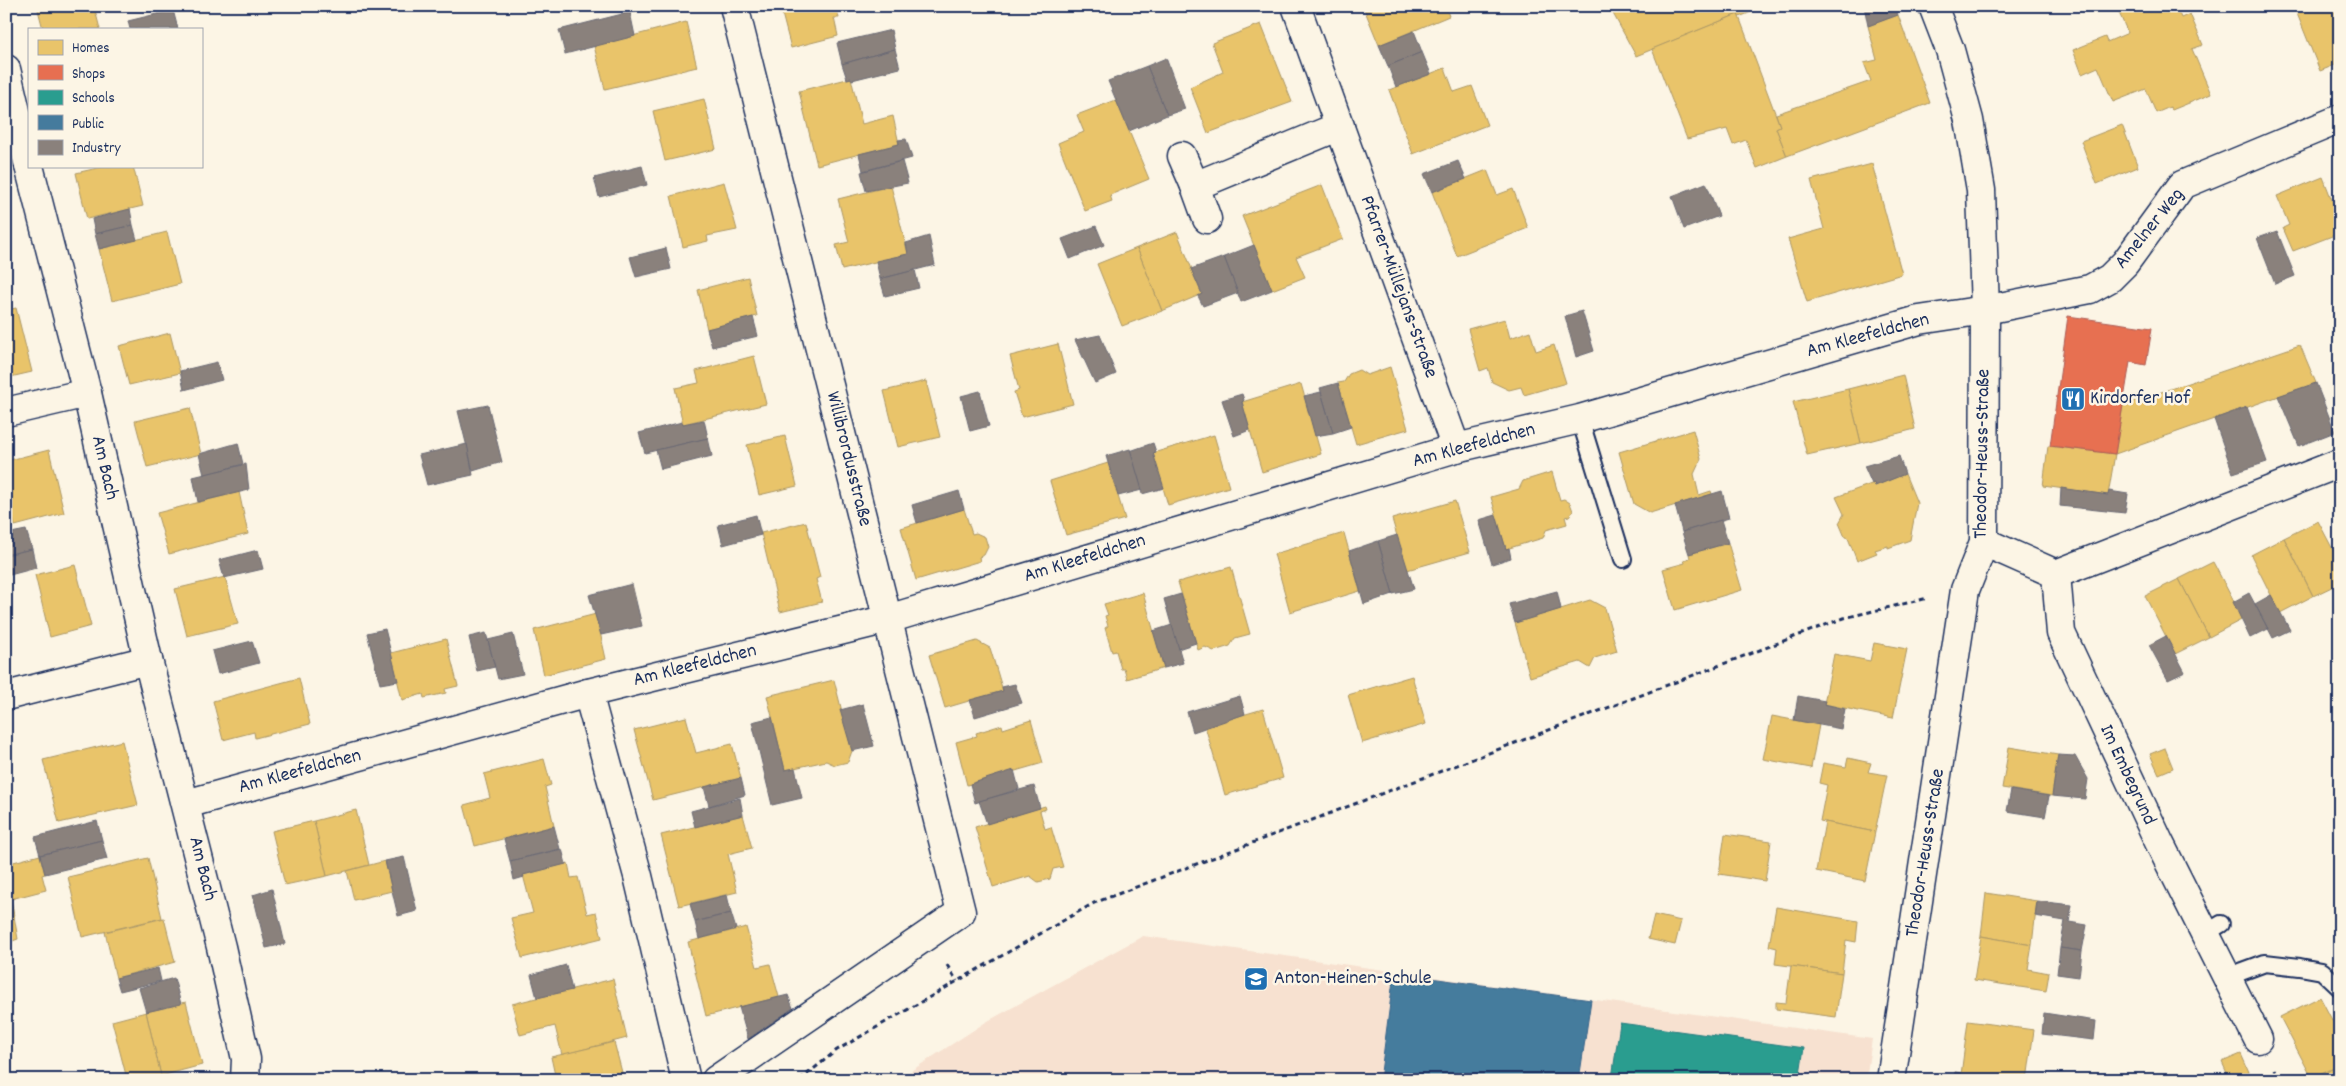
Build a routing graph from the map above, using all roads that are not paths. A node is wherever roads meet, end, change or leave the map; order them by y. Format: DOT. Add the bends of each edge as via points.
graph roads {
  1 [pos="734,6"];
  2 [pos="1296,6"];
  3 [pos="1933,6"];
  4 [pos="6,69"];
  5 [pos="2340,119"];
  6 [pos="1340,126"];
  7 [pos="1182,156"];
  8 [pos="28,162"];
  9 [pos="30,168"];
  10 [pos="1195,186"];
  11 [pos="1207,219"];
  12 [pos="1985,310"];
  13 [pos="86,393"];
  14 [pos="6,412"];
  15 [pos="1580,419"];
  16 [pos="1456,448"];
  17 [pos="2340,463"];
  18 [pos="1984,542"];
  19 [pos="1623,558"];
  20 [pos="2056,574"];
  21 [pos="888,619"];
  22 [pos="148,660"];
  23 [pos="588,693"];
  24 [pos="6,696"];
  25 [pos="186,804"];
  26 [pos="2227,977"];
  27 [pos="2340,988"];
  28 [pos="2258,1039"];
  29 [pos="245,1080"];
  30 [pos="686,1080"];
  31 [pos="716,1080"];
  32 [pos="1891,1080"];
  1 -- 21 [label="street, Willibrordusstraße"];
  2 -- 6 [label="street, Pfarrer-Müllejans-Straße"];
  3 -- 12 [label="street, Theodor-Heuss-Straße" via="1950,50 1976,155 1981,190"];
  4 -- 8 [label="street, Am Bach"];
  5 -- 12 [label="street, Amelner Weg" via="2182,185 2125,263 2110,278 2090,289"];
  6 -- 10 [label="street"];
  6 -- 16 [label="street, Pfarrer-Müllejans-Straße"];
  7 -- 10 [label="street"];
  9 -- 13 [label="street, Am Bach"];
  10 -- 11 [label="street"];
  12 -- 15 [label="street, Am Kleefeldchen" via="1919,320"];
  12 -- 18 [label="street, Theodor-Heuss-Straße"];
  13 -- 14 [label="street"];
  13 -- 22 [label="street, Am Bach"];
  15 -- 16 [label="street, Am Kleefeldchen"];
  15 -- 19 [label="lane"];
  16 -- 21 [label="street, Am Kleefeldchen"];
  17 -- 20 [label="street"];
  18 -- 20 [label="street"];
  18 -- 32 [label="street, Theodor-Heuss-Straße" via="1965,590"];
  20 -- 26 [label="street, Im Embegrund" via="2060,633 2213,929"];
  21 -- 23 [label="street, Am Kleefeldchen"];
  21 -- 31 [label="street, Willibrordusstraße" via="961,912"];
  22 -- 24 [label="street"];
  22 -- 25 [label="street, Am Bach"];
  23 -- 25 [label="street, Am Kleefeldchen"];
  23 -- 30 [label="street" via="638,876"];
  25 -- 29 [label="street, Am Bach" via="246,1059"];
  26 -- 27 [label="lane" via="2265,963 2322,970"];
  26 -- 28 [label="street, Im Embegrund"];
}
